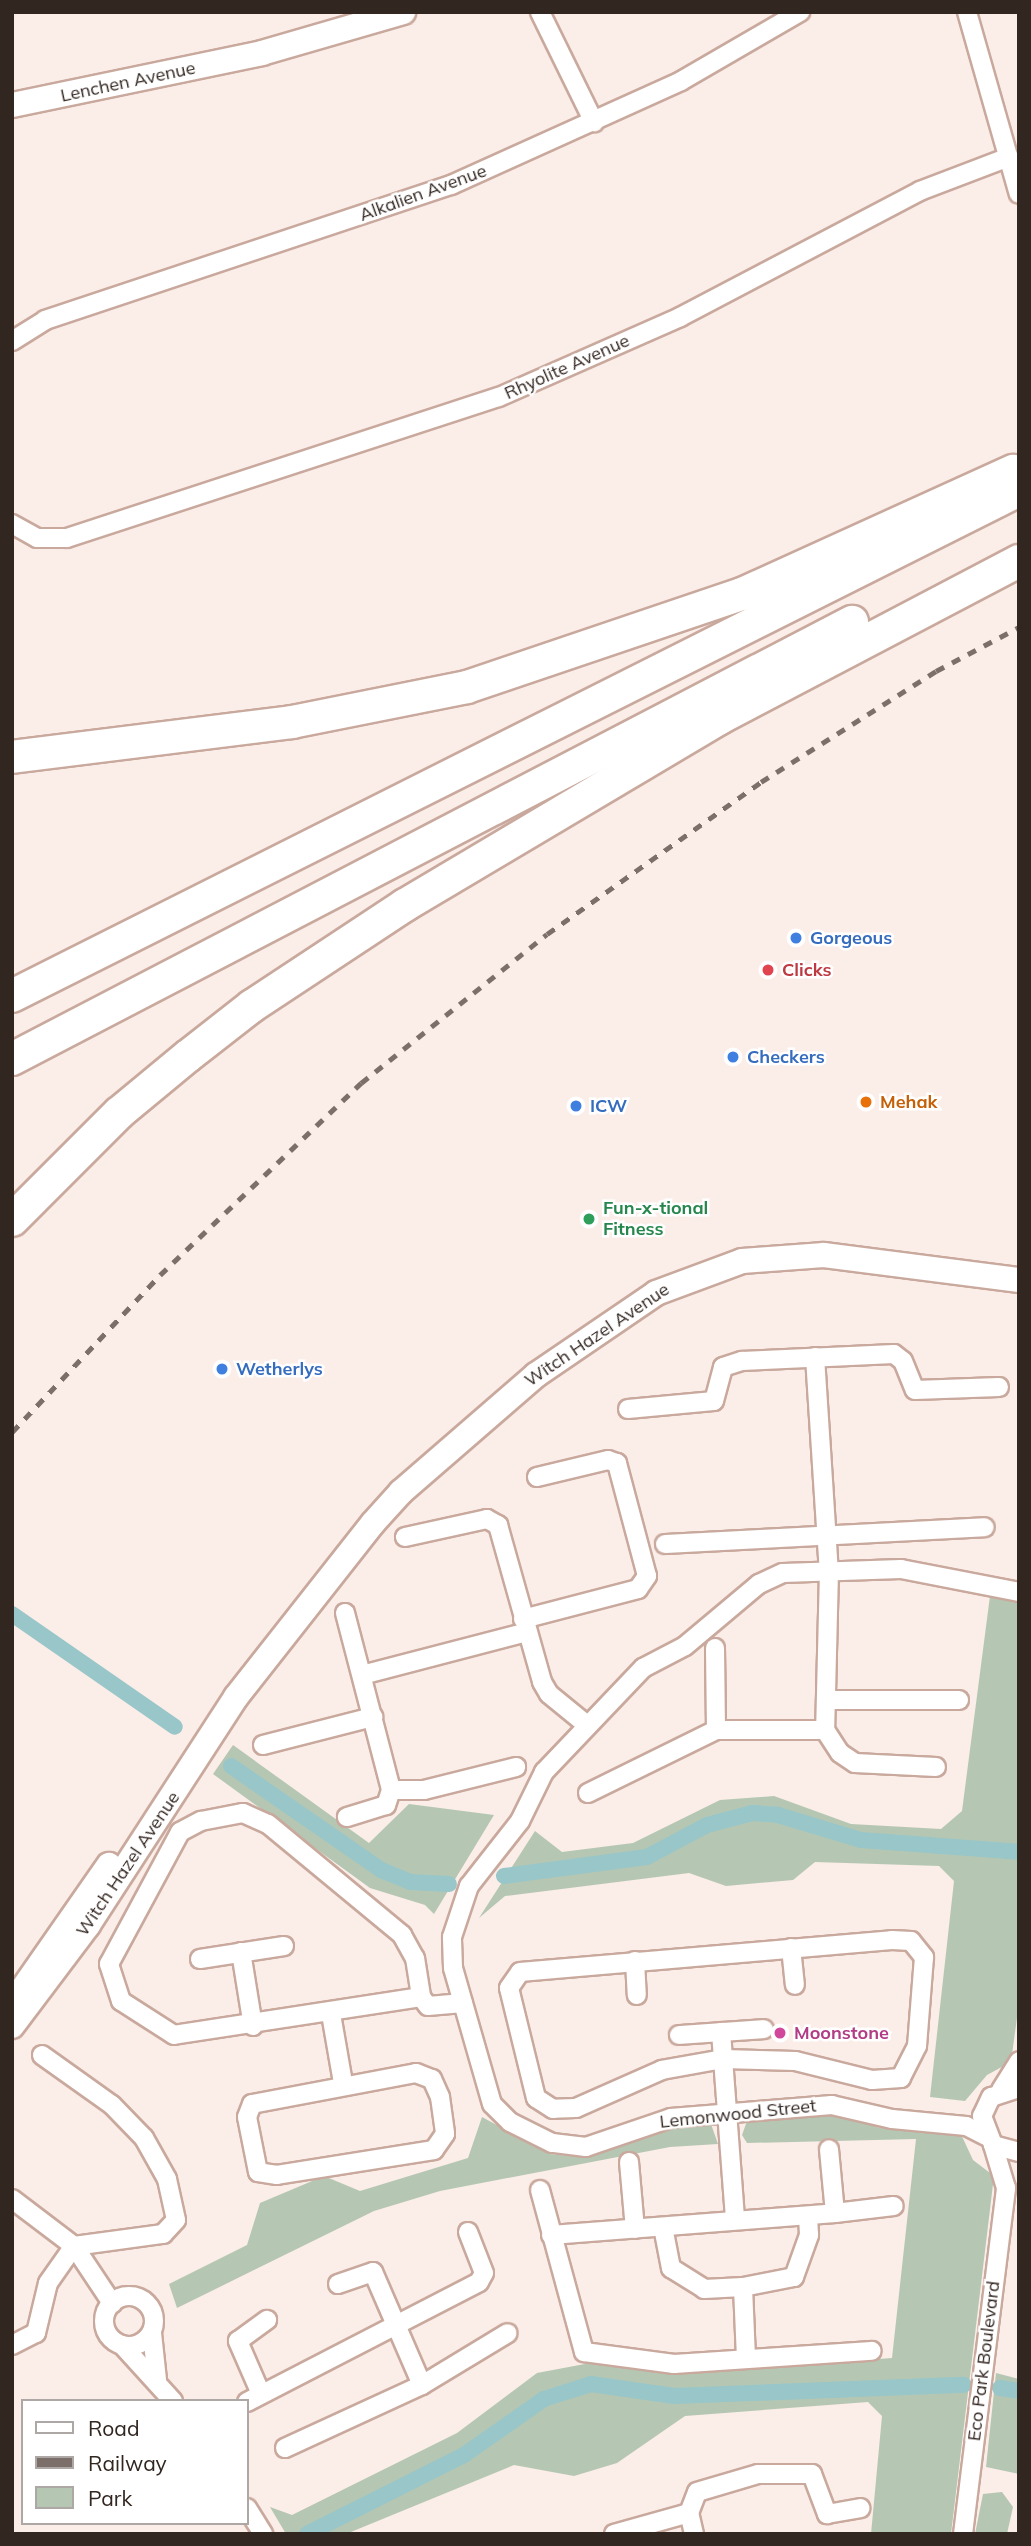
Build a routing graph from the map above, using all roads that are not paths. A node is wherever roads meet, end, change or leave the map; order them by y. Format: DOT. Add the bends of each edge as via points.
graph roads {
  1 [pos="361,12"];
  2 [pos="403,12"];
  3 [pos="540,12"];
  4 [pos="800,12"];
  5 [pos="967,12"];
  6 [pos="243,56"];
  7 [pos="12,104"];
  8 [pos="594,122"];
  9 [pos="1009,157"];
  10 [pos="1019,194"];
  11 [pos="12,341"];
  12 [pos="1019,468"];
  13 [pos="1019,490"];
  14 [pos="12,524"];
  15 [pos="1019,537"];
  16 [pos="1019,561"];
  17 [pos="563,658"];
  18 [pos="12,738"];
  19 [pos="12,757"];
  20 [pos="12,996"];
  21 [pos="12,1059"];
  22 [pos="12,1220"];
  23 [pos="1019,1280"];
  24 [pos="815,1357"];
  25 [pos="999,1387"];
  26 [pos="628,1409"];
  27 [pos="537,1477"];
  28 [pos="985,1527"];
  29 [pos="826,1534"];
  30 [pos="405,1537"];
  31 [pos="665,1544"];
  32 [pos="829,1571"];
  33 [pos="1015,1588"];
  34 [pos="345,1613"];
  35 [pos="525,1626"];
  36 [pos="715,1648"];
  37 [pos="362,1675"];
  38 [pos="236,1697"];
  39 [pos="827,1700"];
  40 [pos="959,1700"];
  41 [pos="373,1717"];
  42 [pos="587,1725"];
  43 [pos="716,1730"];
  44 [pos="825,1730"];
  45 [pos="262,1745"];
  46 [pos="516,1766"];
  47 [pos="936,1767"];
  48 [pos="391,1790"];
  49 [pos="588,1793"];
  50 [pos="347,1817"];
  51 [pos="284,1946"];
  52 [pos="791,1948"];
  53 [pos="241,1952"];
  54 [pos="200,1959"];
  55 [pos="635,1961"];
  56 [pos="795,1984"];
  57 [pos="637,1995"];
  58 [pos="421,1997"];
  59 [pos="463,2003"];
  60 [pos="12,2004"];
  61 [pos="331,2014"];
  62 [pos="12,2026"];
  63 [pos="253,2026"];
  64 [pos="764,2029"];
  65 [pos="721,2032"];
  66 [pos="679,2035"];
  67 [pos="42,2055"];
  68 [pos="723,2059"];
  69 [pos="1019,2061"];
  70 [pos="343,2083"];
  71 [pos="1010,2089"];
  72 [pos="985,2106"];
  73 [pos="729,2112"];
  74 [pos="937,2121"];
  75 [pos="990,2140"];
  76 [pos="829,2149"];
  77 [pos="1019,2152"];
  78 [pos="629,2162"];
  79 [pos="1019,2164"];
  80 [pos="1006,2188"];
  81 [pos="540,2190"];
  82 [pos="12,2199"];
  83 [pos="894,2206"];
  84 [pos="835,2213"];
  85 [pos="808,2216"];
  86 [pos="735,2217"];
  87 [pos="663,2228"];
  88 [pos="635,2229"];
  89 [pos="468,2232"];
  90 [pos="551,2235"];
  91 [pos="74,2246"];
  92 [pos="338,2284"];
  93 [pos="743,2287"];
  94 [pos="112,2303"];
  95 [pos="267,2320"];
  96 [pos="397,2327"];
  97 [pos="152,2333"];
  98 [pos="508,2333"];
  99 [pos="12,2345"];
  100 [pos="122,2345"];
  101 [pos="872,2351"];
  102 [pos="746,2359"];
  103 [pos="157,2380"];
  104 [pos="422,2385"];
  105 [pos="254,2398"];
  106 [pos="171,2399"];
  107 [pos="285,2448"];
  108 [pos="860,2508"];
  109 [pos="248,2510"];
  110 [pos="689,2514"];
  111 [pos="263,2534"];
  112 [pos="614,2534"];
  113 [pos="694,2534"];
  114 [pos="963,2534"];
  1 -- 6 [label="street, Lenchen Avenue"];
  2 -- 6 [label="street, Lenchen Avenue"];
  3 -- 8 [label="street"];
  4 -- 8 [label="street, Alkalien Avenue" via="681,82"];
  5 -- 9 [label="street"];
  6 -- 7 [label="street, Lenchen Avenue"];
  8 -- 11 [label="street, Alkalien Avenue" via="451,185 26,327"];
  9 -- 10 [label="street"];
  9 -- 14 [label="street, Rhyolite Avenue" via="920,191 680,317 499,397 67,538 37,538"];
  12 -- 17 [label="highway" via="815,564"];
  13 -- 20 [label="highway"];
  15 -- 21 [label="highway"];
  16 -- 22 [label="highway" via="720,718 405,905 252,1006 188,1056 119,1113"];
  17 -- 18 [label="highway" via="192,722"];
  17 -- 19 [label="highway" via="367,710 153,743"];
  23 -- 38 [label="street, Witch Hazel Avenue" via="807,1269 745,1275 706,1286 645,1316 456,1445 373,1523"];
  24 -- 25 [label="street" via="898,1355 915,1391"];
  24 -- 26 [label="street" via="730,1362 723,1367 714,1401"];
  24 -- 29 [label="street"];
  27 -- 35 [label="street" via="608,1460 617,1463 647,1576 638,1589"];
  28 -- 29 [label="street"];
  29 -- 31 [label="street"];
  29 -- 32 [label="street"];
  30 -- 35 [label="street" via="487,1519 495,1522"];
  32 -- 33 [label="street, Lemonwood Street" via="901,1569 960,1585"];
  32 -- 39 [label="street"];
  32 -- 42 [label="street, Lemonwood Street" via="783,1573 759,1584 685,1646 643,1668"];
  34 -- 37 [label="street"];
  35 -- 37 [label="street"];
  35 -- 42 [label="street" via="545,1690"];
  36 -- 43 [label="street"];
  37 -- 41 [label="street"];
  38 -- 60 [label="street, Witch Hazel Avenue" via="219,1712"];
  38 -- 62 [label="street, Witch Hazel Avenue" via="88,1925"];
  39 -- 40 [label="street"];
  39 -- 44 [label="street"];
  41 -- 45 [label="street"];
  41 -- 48 [label="street"];
  42 -- 59 [label="street, Lemonwood Street" via="544,1772 520,1821 462,1898 451,1951"];
  43 -- 44 [label="street"];
  43 -- 49 [label="street"];
  44 -- 47 [label="street" via="840,1753 855,1763"];
  46 -- 48 [label="street" via="424,1790"];
  48 -- 50 [label="street" via="386,1805"];
  51 -- 53 [label="street"];
  52 -- 55 [label="street"];
  52 -- 56 [label="street"];
  52 -- 68 [label="street" via="904,1940 921,1948 917,2046 907,2073 892,2081 872,2080 795,2061"];
  53 -- 54 [label="street"];
  53 -- 63 [label="street"];
  55 -- 57 [label="street"];
  55 -- 68 [label="street" via="531,1970 511,1979 525,2065 540,2103 576,2108 662,2070"];
  58 -- 59 [label="street" via="436,2009"];
  58 -- 61 [label="street"];
  58 -- 63 [label="street" via="415,1958 402,1935 268,1824 243,1814 201,1821 180,1832 158,1867 116,1944 110,1978 121,2001 166,2032 185,2036"];
  59 -- 73 [label="street, Lemonwood Street" via="492,2104 510,2122 552,2143 586,2147 657,2120"];
  61 -- 63 [label="street"];
  61 -- 70 [label="street"];
  64 -- 65 [label="street"];
  65 -- 66 [label="street"];
  65 -- 68 [label="street"];
  67 -- 91 [label="street" via="112,2105 144,2138 167,2179 175,2212 170,2231"];
  68 -- 73 [label="street"];
  69 -- 71 [label="street"];
  70 -- 70 [label="street" via="427,2076 440,2097 443,2142 425,2154 277,2175 258,2172 247,2117 252,2104"];
  71 -- 72 [label="street"];
  72 -- 74 [label="street, Lemonwood Street"];
  72 -- 75 [label="street, Eco Park Boulevard"];
  73 -- 74 [label="street, Lemonwood Street" via="832,2105 892,2119"];
  73 -- 86 [label="street"];
  74 -- 75 [label="street, Lemonwood Street"];
  75 -- 77 [label="street, Lemonwood Street"];
  75 -- 80 [label="street, Eco Park Boulevard"];
  76 -- 84 [label="street"];
  78 -- 88 [label="street"];
  79 -- 80 [label="street, Eco Park Boulevard"];
  80 -- 114 [label="street, Eco Park Boulevard"];
  81 -- 90 [label="street"];
  82 -- 91 [label="street"];
  83 -- 84 [label="street"];
  84 -- 85 [label="street"];
  85 -- 86 [label="street"];
  85 -- 93 [label="street" via="809,2235 794,2277"];
  86 -- 87 [label="street"];
  87 -- 88 [label="street"];
  87 -- 93 [label="street" via="671,2268 704,2289"];
  88 -- 90 [label="street"];
  89 -- 96 [label="street" via="483,2279"];
  90 -- 102 [label="street" via="582,2352 674,2364"];
  91 -- 94 [label="street"];
  91 -- 99 [label="street" via="48,2283 36,2333"];
  92 -- 96 [label="street" via="373,2272"];
  93 -- 102 [label="street"];
  94 -- 97 [label="street" via="126,2297 144,2301 154,2317"];
  94 -- 100 [label="street" via="104,2323"];
  95 -- 105 [label="street" via="238,2341"];
  96 -- 104 [label="street"];
  96 -- 105 [label="street"];
  97 -- 100 [label="street" via="135,2346"];
  97 -- 103 [label="street"];
  98 -- 104 [label="street"];
  100 -- 103 [label="street"];
  101 -- 102 [label="street"];
  103 -- 106 [label="street"];
  104 -- 107 [label="street"];
  108 -- 110 [label="street" via="827,2514 812,2474 758,2474 701,2490"];
  109 -- 111 [label="street"];
  110 -- 112 [label="street"];
  110 -- 113 [label="street"];
}
